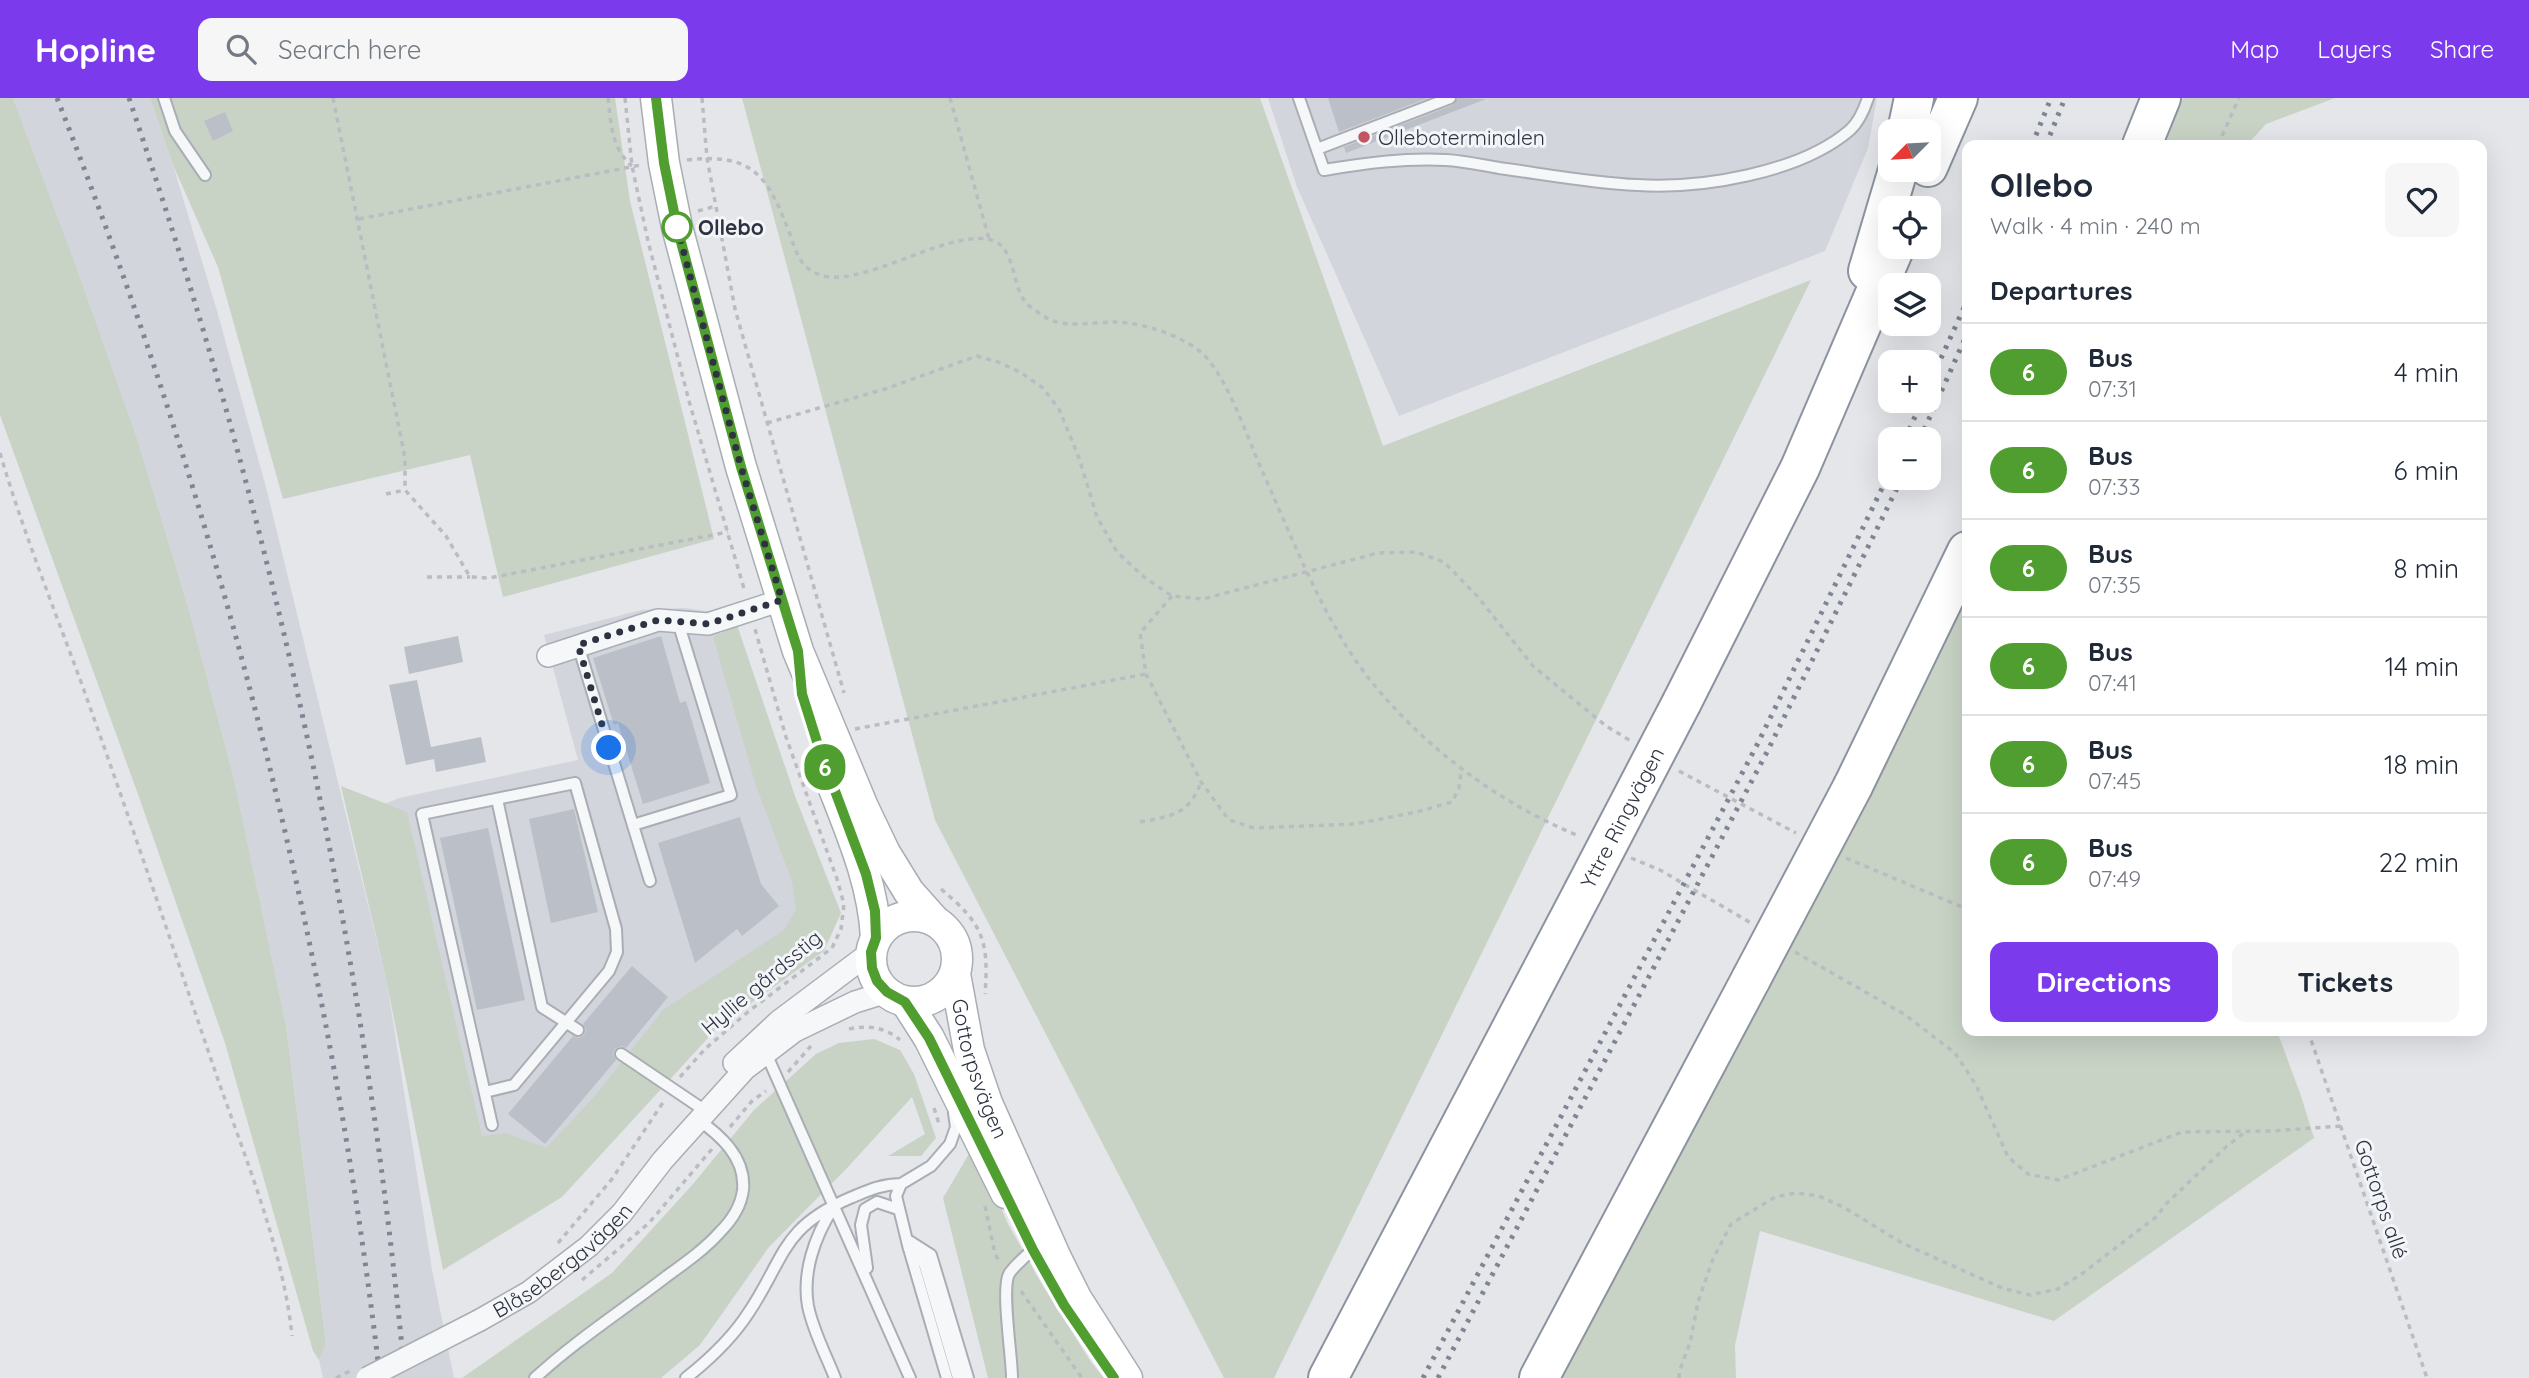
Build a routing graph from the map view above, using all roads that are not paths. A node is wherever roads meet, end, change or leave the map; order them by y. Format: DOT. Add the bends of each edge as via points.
graph roads {
  1 [pos="164,98"];
  2 [pos="656,98"];
  3 [pos="1299,98"];
  4 [pos="1450,98"];
  5 [pos="1868,98"];
  6 [pos="1914,98"];
  7 [pos="1958,98"];
  8 [pos="2161,98"];
  9 [pos="1910,119"];
  10 [pos="1941,138"];
  11 [pos="2144,140"];
  12 [pos="1317,149"];
  13 [pos="205,175"];
  14 [pos="1895,182"];
  15 [pos="1890,259"];
  16 [pos="1800,468"];
  17 [pos="1962,561"];
  18 [pos="782,600"];
  19 [pos="678,622"];
  20 [pos="578,645"];
  21 [pos="798,651"];
  22 [pos="548,656"];
  23 [pos="497,799"];
  24 [pos="633,825"];
  25 [pos="650,881"];
  26 [pos="934,920"];
  27 [pos="874,945"];
  28 [pos="955,974"];
  29 [pos="896,997"];
  30 [pos="566,1021"];
  31 [pos="578,1030"];
  32 [pos="763,1045"];
  33 [pos="621,1054"];
  34 [pos="941,1088"];
  35 [pos="485,1092"];
  36 [pos="698,1113"];
  37 [pos="492,1125"];
  38 [pos="901,1184"];
  39 [pos="834,1205"];
  40 [pos="898,1209"];
  41 [pos="1040,1244"];
  42 [pos="909,1245"];
  43 [pos="869,1284"];
  44 [pos="367,1378"];
  45 [pos="535,1378"];
  46 [pos="686,1378"];
  47 [pos="835,1378"];
  48 [pos="909,1378"];
  49 [pos="947,1378"];
  50 [pos="958,1378"];
  51 [pos="968,1378"];
  52 [pos="1012,1378"];
  53 [pos="1114,1378"];
  54 [pos="1127,1378"];
  55 [pos="1328,1378"];
  56 [pos="1539,1378"];
  1 -- 13 [label="lane" via="175,131"];
  2 -- 18 [label="street, Gottorpsvägen" via="677,227"];
  3 -- 12 [label="lane"];
  4 -- 12 [label="lane"];
  5 -- 12 [label="lane" via="1851,129 1818,152 1785,166 1680,184 1637,186 1449,160 1387,160 1324,170"];
  6 -- 9 [label="highway"];
  7 -- 10 [label="highway"];
  8 -- 11 [label="highway"];
  14 -- 16 [label="highway"];
  15 -- 16 [label="highway, Yttre Ringvägen"];
  16 -- 55 [label="highway, Yttre Ringvägen, bridge"];
  17 -- 56 [label="highway, bridge" via="1853,786"];
  18 -- 19 [label="street" via="708,624"];
  18 -- 21 [label="street, Gottorpsvägen"];
  19 -- 20 [label="street" via="658,620"];
  19 -- 24 [label="lane" via="731,795"];
  20 -- 22 [label="street"];
  20 -- 24 [label="lane"];
  21 -- 26 [label="street, Gottorpsvägen" via="886,853 909,892"];
  21 -- 27 [label="street, Gottorpsvägen" via="802,694 866,874 875,911"];
  23 -- 30 [label="lane" via="542,1007"];
  23 -- 30 [label="lane" via="575,783 616,929 617,952 609,971"];
  23 -- 35 [label="lane" via="422,814"];
  24 -- 25 [label="lane"];
  26 -- 27 [label="street" via="902,917 888,924"];
  26 -- 28 [label="street, Gottorpsvägen" via="954,942"];
  27 -- 29 [label="street, Gottorpsvägen" via="872,968 877,981"];
  27 -- 32 [label="street, Blåsebergavägen"];
  28 -- 29 [label="street, Gottorpsvägen" via="936,997 920,1002"];
  28 -- 41 [label="street, Gottorpsvägen" via="972,1061"];
  29 -- 32 [label="street, Blåsebergavägen" via="855,1002"];
  29 -- 34 [label="street, Gottorpsvägen" via="929,1038"];
  30 -- 31 [label="lane"];
  30 -- 35 [label="lane" via="514,1085"];
  32 -- 36 [label="street, Blåsebergavägen"];
  32 -- 39 [label="lane"];
  33 -- 36 [label="lane" via="673,1088"];
  34 -- 38 [label="lane" via="956,1127 950,1144 931,1166"];
  34 -- 41 [label="street, Gottorpsvägen"];
  35 -- 37 [label="lane"];
  36 -- 44 [label="street, Blåsebergavägen, bridge" via="622,1213 589,1246 529,1292"];
  36 -- 45 [label="lane" via="733,1151 743,1173 738,1209 720,1232 685,1262"];
  38 -- 39 [label="lane" via="884,1184"];
  38 -- 40 [label="lane" via="896,1196"];
  39 -- 43 [label="lane"];
  39 -- 46 [label="lane" via="797,1231 748,1315"];
  39 -- 47 [label="lane" via="819,1230 807,1291 813,1322"];
  40 -- 42 [label="lane"];
  40 -- 43 [label="lane" via="877,1202 863,1213"];
  41 -- 52 [label="lane" via="1009,1275 1006,1298"];
  41 -- 53 [label="street, Gottorpsvägen" via="1064,1305"];
  41 -- 54 [label="street, Gottorpsvägen"];
  42 -- 49 [label="lane"];
  42 -- 50 [label="lane" via="923,1263"];
  42 -- 51 [label="lane" via="931,1255"];
  43 -- 48 [label="lane"];
}
